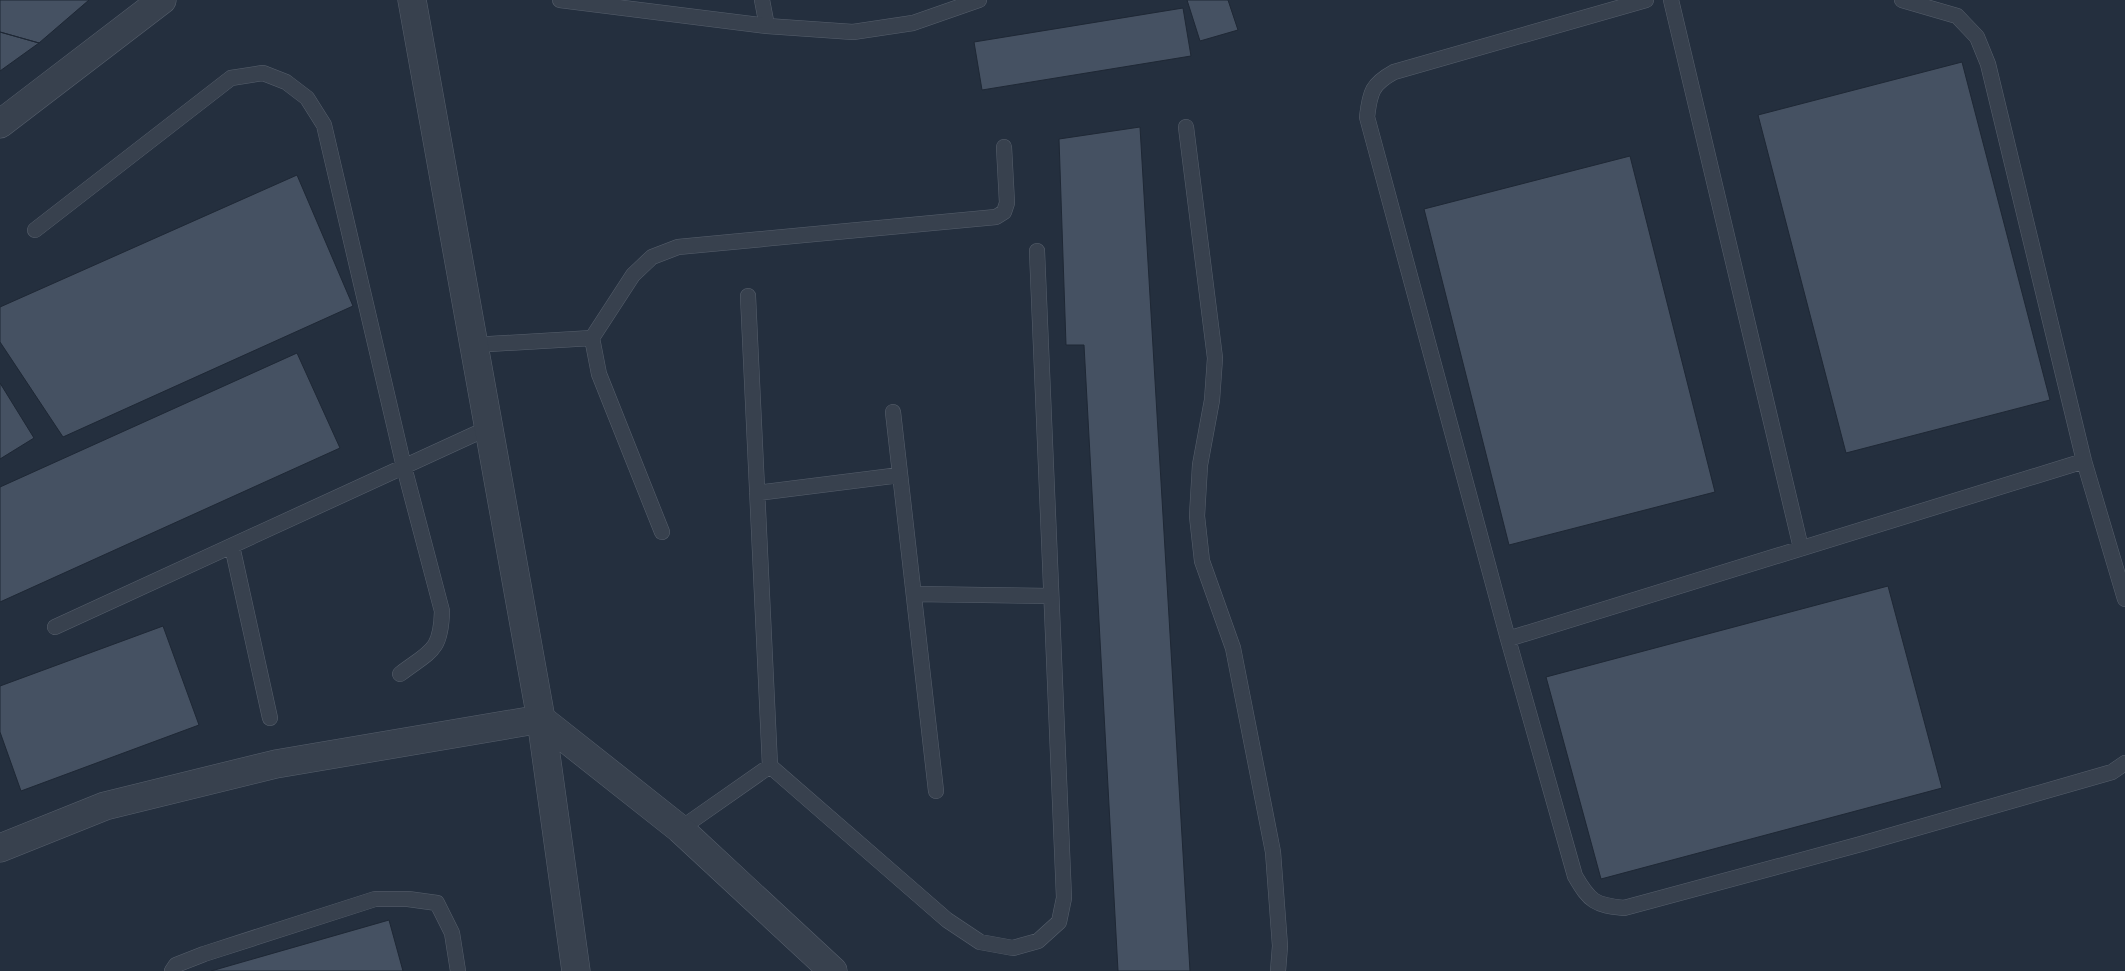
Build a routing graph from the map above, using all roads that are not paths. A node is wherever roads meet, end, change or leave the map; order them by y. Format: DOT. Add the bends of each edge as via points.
graph roads {
  1 [pos="162,0"];
  2 [pos="412,0"];
  3 [pos="560,0"];
  4 [pos="762,0"];
  5 [pos="980,0"];
  6 [pos="1646,0"];
  7 [pos="1670,0"];
  8 [pos="1902,0"];
  9 [pos="767,26"];
  10 [pos="0,124"];
  11 [pos="1186,127"];
  12 [pos="1004,147"];
  13 [pos="35,230"];
  14 [pos="1036,251"];
  15 [pos="748,296"];
  16 [pos="592,338"];
  17 [pos="473,345"];
  18 [pos="893,412"];
  19 [pos="488,428"];
  20 [pos="2084,461"];
  21 [pos="404,467"];
  22 [pos="900,475"];
  23 [pos="757,493"];
  24 [pos="662,532"];
  25 [pos="232,546"];
  26 [pos="1801,548"];
  27 [pos="914,594"];
  28 [pos="1051,596"];
  29 [pos="2125,599"];
  30 [pos="54,627"];
  31 [pos="1508,639"];
  32 [pos="400,674"];
  33 [pos="270,718"];
  34 [pos="541,719"];
  35 [pos="2125,763"];
  36 [pos="770,766"];
  37 [pos="936,791"];
  38 [pos="680,829"];
  39 [pos="0,848"];
  40 [pos="172,971"];
  41 [pos="458,971"];
  42 [pos="576,971"];
  43 [pos="832,971"];
  44 [pos="1278,971"];
  1 -- 10 [label="street"];
  2 -- 17 [label="street"];
  3 -- 9 [label="lane"];
  4 -- 9 [label="lane"];
  5 -- 9 [label="lane" via="913,24 853,32"];
  6 -- 31 [label="lane" via="1394,72 1380,80 1370,96 1367,117"];
  7 -- 26 [label="lane"];
  8 -- 20 [label="lane" via="1957,16 1976,37 1988,64"];
  11 -- 44 [label="lane" via="1215,358 1212,400 1200,464 1197,516 1202,561 1233,648 1273,852 1280,946"];
  12 -- 16 [label="lane" via="1007,203 1004,212 996,217 678,248 652,257 634,275"];
  13 -- 21 [label="lane" via="231,78 262,73 286,82 307,98 324,125"];
  14 -- 28 [label="lane"];
  15 -- 23 [label="lane"];
  16 -- 17 [label="lane"];
  16 -- 24 [label="lane" via="599,374"];
  17 -- 19 [label="street"];
  18 -- 22 [label="lane"];
  19 -- 21 [label="lane"];
  19 -- 34 [label="street"];
  20 -- 26 [label="lane"];
  20 -- 29 [label="lane"];
  21 -- 25 [label="lane"];
  21 -- 32 [label="lane" via="442,611 441,632 435,648"];
  22 -- 23 [label="lane"];
  22 -- 27 [label="lane"];
  23 -- 36 [label="lane"];
  25 -- 30 [label="lane"];
  25 -- 33 [label="lane"];
  26 -- 31 [label="lane"];
  27 -- 28 [label="lane"];
  27 -- 37 [label="lane"];
  28 -- 36 [label="lane" via="1064,898 1058,922 1038,941 1013,948 980,942 947,920"];
  31 -- 35 [label="lane" via="1575,876 1586,895 1604,906 1624,908 1852,847 2112,772"];
  34 -- 38 [label="street"];
  34 -- 39 [label="street" via="276,764 105,806"];
  34 -- 42 [label="street"];
  36 -- 38 [label="lane"];
  38 -- 43 [label="street"];
  40 -- 41 [label="lane" via="176,965 204,954 375,899 408,898 437,903 452,933"];
}
